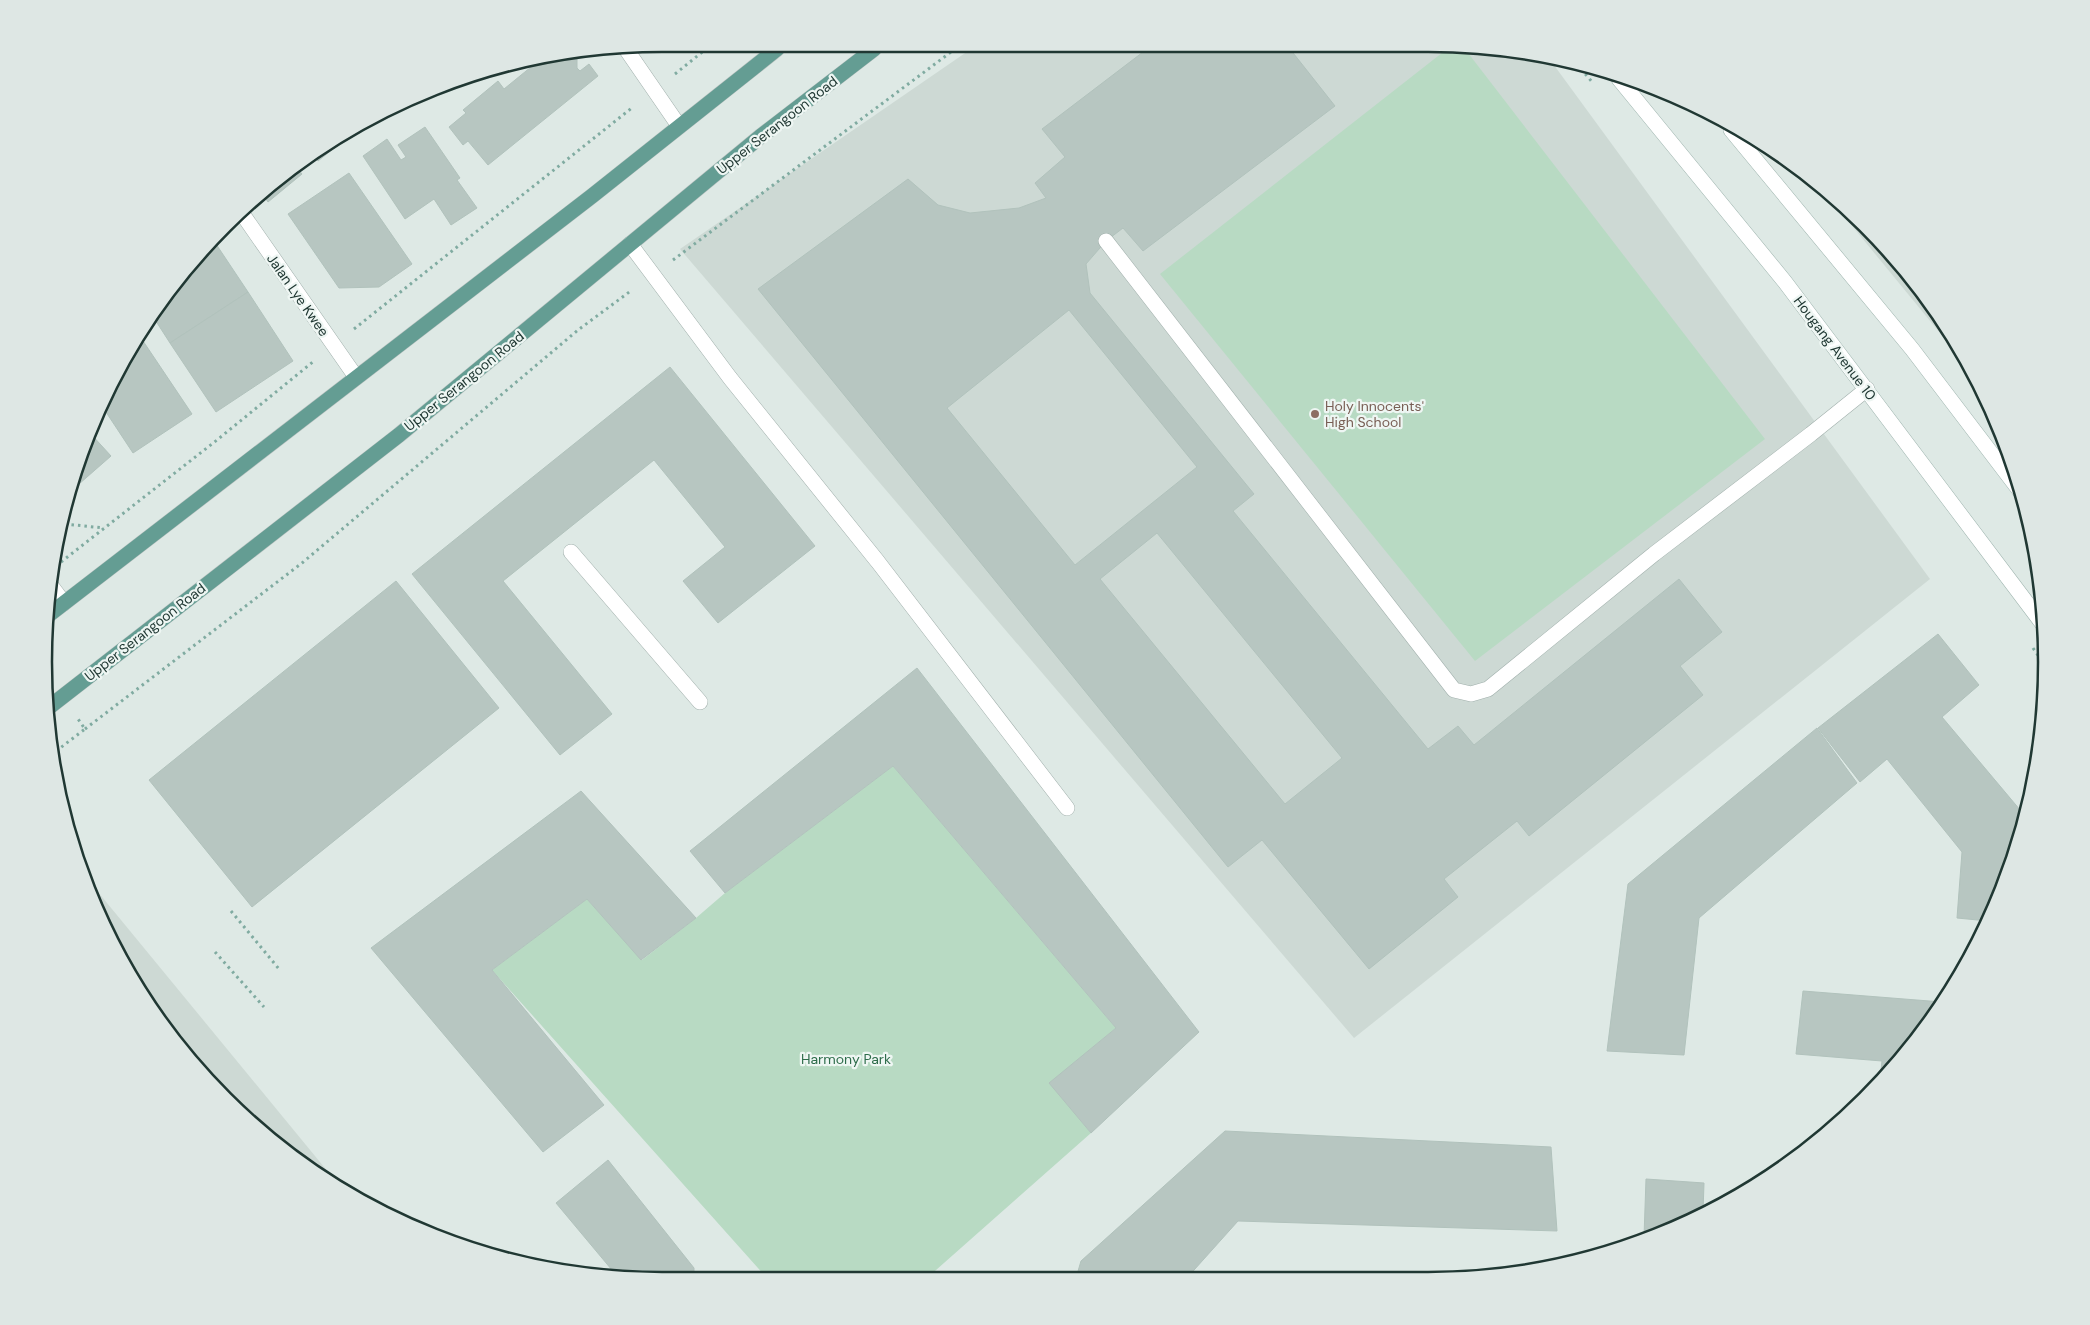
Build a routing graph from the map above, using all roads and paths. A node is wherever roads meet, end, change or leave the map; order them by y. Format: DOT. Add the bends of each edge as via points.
graph roads {
  1 [pos="702,52"];
  2 [pos="773,52"];
  3 [pos="870,52"];
  4 [pos="951,52"];
  5 [pos="629,54"];
  6 [pos="1624,85"];
  7 [pos="655,90"];
  8 [pos="679,126"];
  9 [pos="1736,136"];
  10 [pos="245,218"];
  11 [pos="1106,241"];
  12 [pos="630,244"];
  13 [pos="653,274"];
  14 [pos="333,345"];
  15 [pos="356,377"];
  16 [pos="1867,389"];
  17 [pos="2008,475"];
  18 [pos="68,524"];
  19 [pos="105,528"];
  20 [pos="571,552"];
  21 [pos="61,562"];
  22 [pos="57,594"];
  23 [pos="64,603"];
  24 [pos="55,610"];
  25 [pos="2035,614"];
  26 [pos="62,697"];
  27 [pos="700,702"];
  28 [pos="54,703"];
  29 [pos="85,729"];
  30 [pos="59,749"];
  31 [pos="1067,808"];
  32 [pos="231,911"];
  33 [pos="215,952"];
  34 [pos="279,969"];
  35 [pos="264,1007"];
  1 -- 7 [label="path"];
  2 -- 8 [label="main road"];
  3 -- 12 [label="main road, Upper Serangoon Road" via="761,136"];
  4 -- 13 [label="path"];
  5 -- 7 [label="main road"];
  6 -- 16 [label="main road, Hougang Avenue 10" via="1785,282"];
  7 -- 8 [label="main road"];
  7 -- 14 [label="path"];
  8 -- 15 [label="main road"];
  9 -- 17 [label="main road" via="1918,356"];
  10 -- 14 [label="main road, Jalan Lye Kwee"];
  11 -- 16 [label="main road" via="1454,690 1471,694 1488,689 1654,554"];
  12 -- 13 [label="main road"];
  12 -- 26 [label="main road, Upper Serangoon Road" via="399,435"];
  13 -- 29 [label="path" via="578,330 302,563"];
  13 -- 31 [label="main road" via="730,378 878,562"];
  14 -- 15 [label="main road, Jalan Lye Kwee"];
  14 -- 19 [label="path"];
  15 -- 23 [label="main road"];
  16 -- 25 [label="main road, Hougang Avenue 10"];
  18 -- 19 [label="path"];
  19 -- 21 [label="path"];
  20 -- 27 [label="main road"];
  22 -- 23 [label="main road"];
  23 -- 24 [label="main road"];
  26 -- 28 [label="main road, Upper Serangoon Road"];
  26 -- 29 [label="path"];
  29 -- 30 [label="path"];
  32 -- 34 [label="path"];
  33 -- 35 [label="path"];
}
